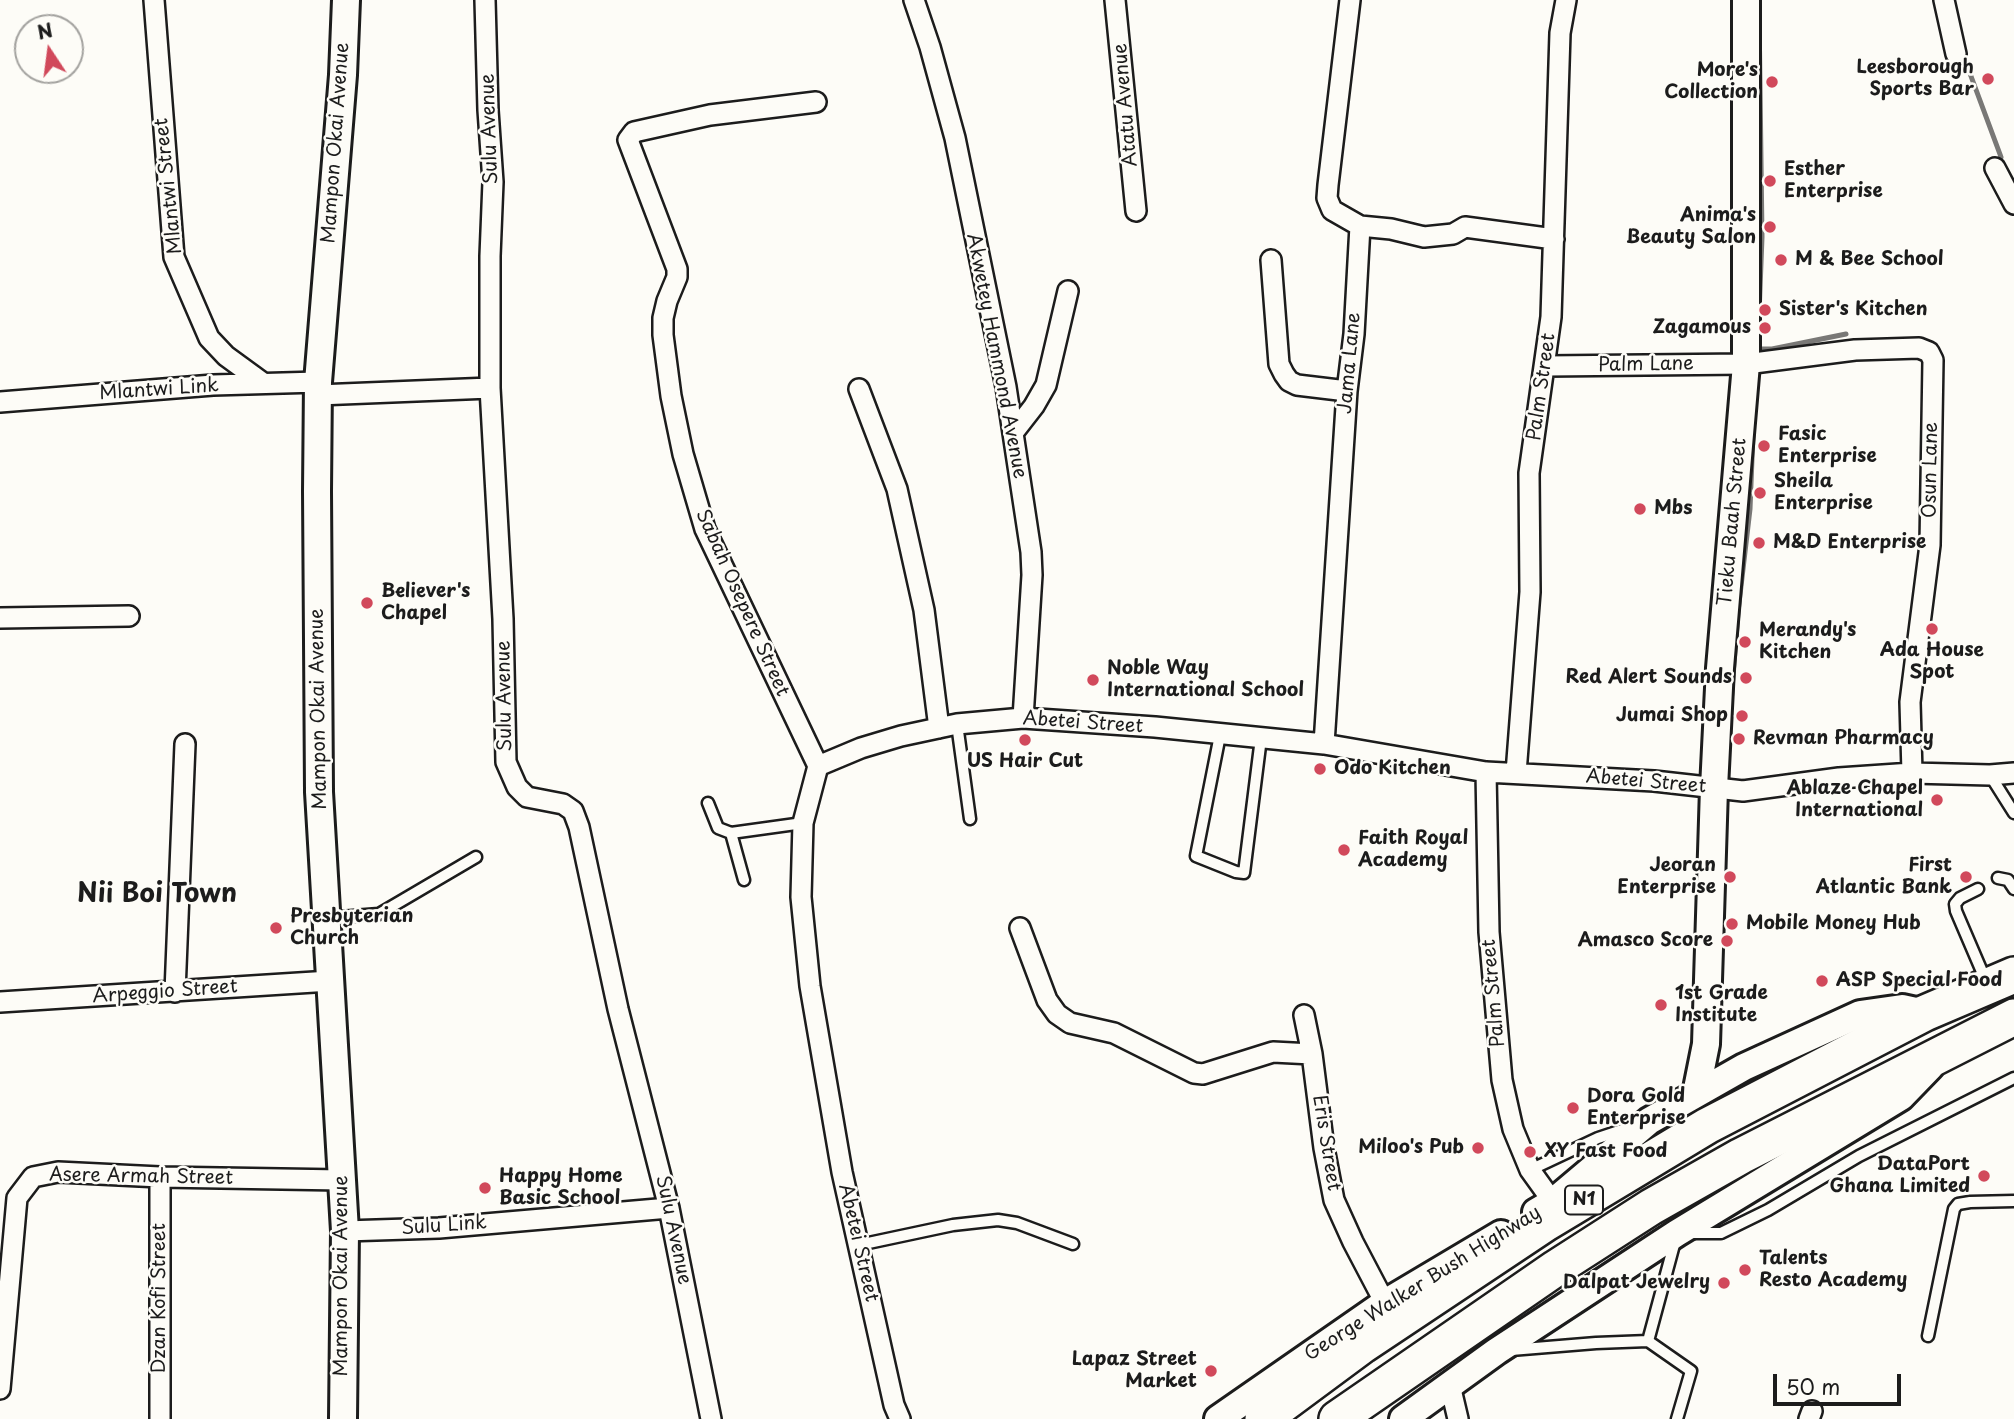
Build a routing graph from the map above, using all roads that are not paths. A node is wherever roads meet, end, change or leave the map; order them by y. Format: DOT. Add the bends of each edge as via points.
graph roads {
  1 [pos="153,0"];
  2 [pos="346,0"];
  3 [pos="485,0"];
  4 [pos="914,0"];
  5 [pos="1115,0"];
  6 [pos="1350,0"];
  7 [pos="1566,0"];
  8 [pos="1746,0"];
  9 [pos="1944,0"];
  10 [pos="1956,54"];
  11 [pos="816,102"];
  12 [pos="1994,168"];
  13 [pos="2014,204"];
  14 [pos="1136,211"];
  15 [pos="1360,226"];
  16 [pos="1555,239"];
  17 [pos="1271,260"];
  18 [pos="1069,291"];
  19 [pos="1745,364"];
  20 [pos="1546,366"];
  21 [pos="263,383"];
  22 [pos="490,388"];
  23 [pos="318,389"];
  24 [pos="859,389"];
  25 [pos="1347,391"];
  26 [pos="0,402"];
  27 [pos="1013,433"];
  28 [pos="129,616"];
  29 [pos="0,618"];
  30 [pos="1023,718"];
  31 [pos="948,726"];
  32 [pos="1220,735"];
  33 [pos="1261,738"];
  34 [pos="185,744"];
  35 [pos="1324,744"];
  36 [pos="818,766"];
  37 [pos="1486,772"];
  38 [pos="2014,772"];
  39 [pos="1516,773"];
  40 [pos="1912,773"];
  41 [pos="1990,775"];
  42 [pos="1714,788"];
  43 [pos="708,803"];
  44 [pos="2014,813"];
  45 [pos="970,819"];
  46 [pos="803,822"];
  47 [pos="731,834"];
  48 [pos="476,857"];
  49 [pos="1998,878"];
  50 [pos="744,880"];
  51 [pos="1978,889"];
  52 [pos="2014,889"];
  53 [pos="327,918"];
  54 [pos="1020,928"];
  55 [pos="330,981"];
  56 [pos="2001,981"];
  57 [pos="175,992"];
  58 [pos="0,1002"];
  59 [pos="1925,1013"];
  60 [pos="1304,1015"];
  61 [pos="2014,1017"];
  62 [pos="1706,1044"];
  63 [pos="1946,1051"];
  64 [pos="1312,1054"];
  65 [pos="1744,1067"];
  66 [pos="2014,1078"];
  67 [pos="1696,1094"];
  68 [pos="1649,1121"];
  69 [pos="1531,1170"];
  70 [pos="160,1177"];
  71 [pos="342,1180"];
  72 [pos="2014,1201"];
  73 [pos="1553,1202"];
  74 [pos="669,1208"];
  75 [pos="345,1231"];
  76 [pos="1677,1233"];
  77 [pos="1073,1244"];
  78 [pos="859,1245"];
  79 [pos="1385,1303"];
  80 [pos="1928,1336"];
  81 [pos="1648,1341"];
  82 [pos="1497,1351"];
  83 [pos="1450,1385"];
  84 [pos="0,1389"];
  85 [pos="160,1419"];
  86 [pos="343,1419"];
  87 [pos="710,1419"];
  88 [pos="900,1419"];
  89 [pos="1218,1419"];
  90 [pos="1263,1419"];
  91 [pos="1337,1419"];
  92 [pos="1403,1419"];
  93 [pos="1458,1419"];
  94 [pos="1677,1419"];
  1 -- 21 [label="street, Mlantwi Street" via="174,257 209,338"];
  2 -- 23 [label="street, Mampon Okai Avenue"];
  3 -- 22 [label="street, Sulu Avenue" via="493,183"];
  4 -- 27 [label="street, Akwetey Hammond Avenue" via="955,138"];
  5 -- 14 [label="street, Atatu Avenue"];
  6 -- 15 [label="street" via="1327,198 1332,210"];
  7 -- 16 [label="street, Palm Street" via="1560,33"];
  8 -- 19 [label="street, Tieku Baah Street"];
  9 -- 10 [label="street"];
  11 -- 36 [label="street, Sabah Osepere Street" via="710,115 634,132 628,140 677,269 663,318 663,335 683,454 705,529"];
  12 -- 13 [label="street"];
  15 -- 16 [label="street" via="1424,237 1453,234 1465,227"];
  15 -- 25 [label="street, Jama Lane"];
  16 -- 20 [label="street, Palm Street"];
  17 -- 25 [label="street" via="1279,364 1284,373 1297,384"];
  18 -- 27 [label="street" via="1046,385"];
  19 -- 20 [label="street, Palm Lane"];
  19 -- 40 [label="street, Osun Lane" via="1855,349 1919,348 1933,360 1930,545 1910,702"];
  19 -- 42 [label="street, Tieku Baah Street"];
  20 -- 39 [label="street, Palm Street" via="1529,473 1530,592"];
  21 -- 23 [label="street, Mlantwi Link"];
  21 -- 26 [label="street, Mlantwi Link"];
  22 -- 23 [label="street, Mlantwi Link"];
  22 -- 74 [label="street, Sulu Avenue" via="502,582 506,762 517,788 527,797 563,804 573,811 579,827 618,1009"];
  23 -- 53 [label="street, Mampon Okai Avenue" via="319,792"];
  24 -- 31 [label="street" via="897,489"];
  25 -- 35 [label="street, Jama Lane"];
  27 -- 30 [label="street, Akwetey Hammond Avenue" via="1032,575"];
  28 -- 29 [label="street"];
  30 -- 31 [label="street, Abetei Street"];
  30 -- 32 [label="street, Abetei Street"];
  31 -- 36 [label="street, Abetei Street" via="891,739"];
  31 -- 45 [label="lane"];
  32 -- 33 [label="street, Abetei Street"];
  32 -- 33 [label="lane" via="1196,856 1244,873"];
  33 -- 35 [label="street, Abetei Street"];
  34 -- 57 [label="street"];
  35 -- 37 [label="street, Abetei Street"];
  36 -- 46 [label="street, Abetei Street"];
  37 -- 39 [label="street, Abetei Street"];
  37 -- 69 [label="street, Palm Street" via="1489,932 1502,1080 1513,1129"];
  38 -- 41 [label="street, Abetei Street"];
  39 -- 42 [label="street, Abetei Street"];
  40 -- 41 [label="street, Abetei Street"];
  40 -- 42 [label="street, Abetei Street" via="1743,791"];
  41 -- 44 [label="lane"];
  42 -- 62 [label="street, Tieku Baah Street"];
  43 -- 47 [label="lane" via="718,828"];
  46 -- 47 [label="lane"];
  46 -- 78 [label="street, Abetei Street" via="801,897 810,986"];
  47 -- 50 [label="lane"];
  48 -- 53 [label="lane" via="379,914"];
  49 -- 52 [label="lane" via="2008,880"];
  51 -- 56 [label="lane" via="1960,898 1956,911"];
  53 -- 55 [label="street, Mampon Okai Avenue"];
  54 -- 64 [label="street" via="1046,1000 1070,1023 1114,1033 1194,1073 1273,1052"];
  55 -- 57 [label="street, Arpeggio Street"];
  55 -- 71 [label="street, Mampon Okai Avenue"];
  56 -- 59 [label="highway, George Walker Bush Highway / N1"];
  57 -- 58 [label="street, Arpeggio Street"];
  59 -- 65 [label="street, George Walker Bush Highway" via="1902,1008 1860,1014"];
  59 -- 90 [label="highway, George Walker Bush Highway / N1" via="1707,1126 1546,1223 1363,1345"];
  60 -- 64 [label="street, Eris Street"];
  61 -- 63 [label="highway, N1"];
  62 -- 65 [label="street"];
  62 -- 67 [label="street, Tieku Baah Street"];
  63 -- 76 [label="street" via="1901,1097"];
  63 -- 91 [label="highway, N1" via="1651,1207"];
  64 -- 79 [label="street, Eris Street" via="1334,1200"];
  65 -- 67 [label="street, George Walker Bush Highway"];
  66 -- 76 [label="lane" via="1859,1156 1721,1233"];
  67 -- 68 [label="street, George Walker Bush Highway"];
  68 -- 69 [label="lane" via="1598,1138"];
  68 -- 73 [label="street, George Walker Bush Highway"];
  69 -- 73 [label="street, Palm Street"];
  70 -- 71 [label="street, Asere Armah Street"];
  70 -- 84 [label="street, Asere Armah Street" via="58,1172 33,1177 17,1198"];
  70 -- 85 [label="street, Dzan Kofi Street"];
  71 -- 75 [label="street, Mampon Okai Avenue"];
  72 -- 80 [label="lane" via="1970,1202 1954,1209"];
  73 -- 79 [label="street, George Walker Bush Highway"];
  74 -- 75 [label="street, Sulu Link" via="439,1228"];
  74 -- 87 [label="street, Sulu Avenue"];
  75 -- 86 [label="street, Mampon Okai Avenue"];
  76 -- 81 [label="lane"];
  76 -- 82 [label="street"];
  77 -- 78 [label="lane" via="998,1220"];
  78 -- 88 [label="street, Abetei Street"];
  79 -- 89 [label="street, George Walker Bush Highway"];
  81 -- 82 [label="lane"];
  81 -- 94 [label="lane" via="1691,1371"];
  82 -- 83 [label="street"];
  83 -- 92 [label="street"];
  83 -- 93 [label="street"];
}
